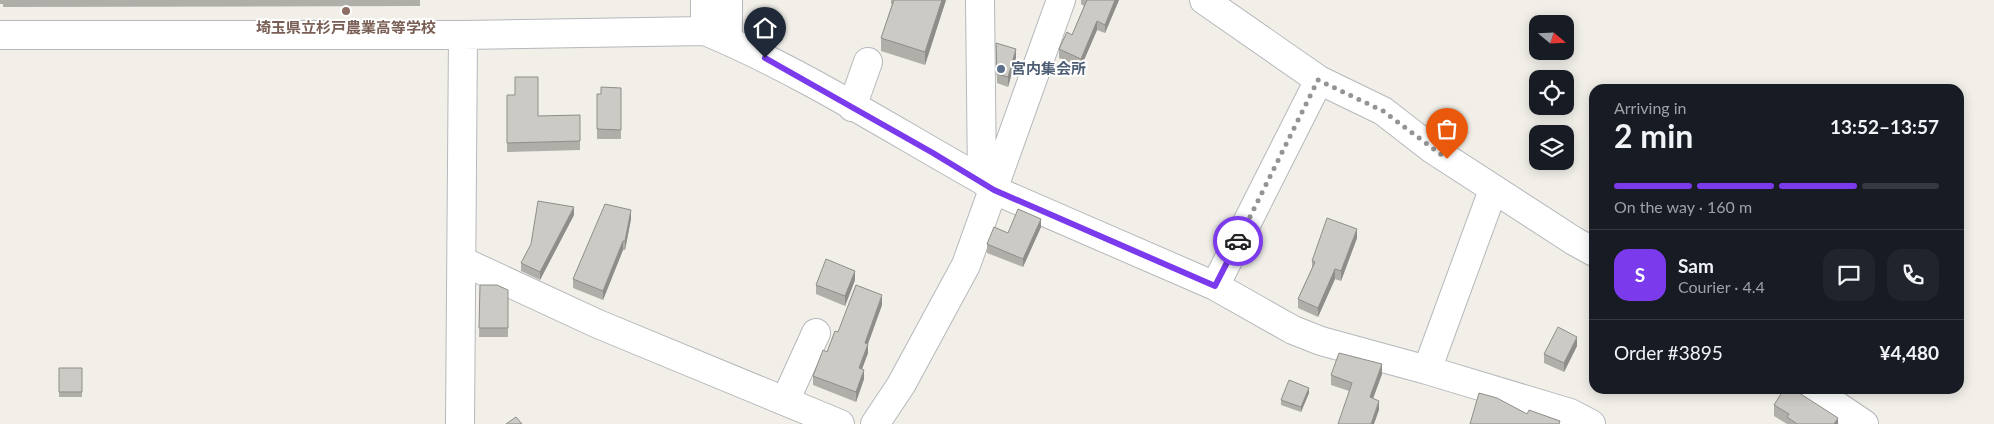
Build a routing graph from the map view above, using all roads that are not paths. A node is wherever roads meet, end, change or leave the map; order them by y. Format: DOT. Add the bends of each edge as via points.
graph roads {
  1 [pos="705,0"];
  2 [pos="728,0"];
  3 [pos="980,0"];
  4 [pos="1061,0"];
  5 [pos="1204,0"];
  6 [pos="0,35"];
  7 [pos="463,35"];
  8 [pos="717,36"];
  9 [pos="868,62"];
  10 [pos="1318,80"];
  11 [pos="852,106"];
  12 [pos="988,185"];
  13 [pos="1492,190"];
  14 [pos="1589,249"];
  15 [pos="462,261"];
  16 [pos="1215,286"];
  17 [pos="816,333"];
  18 [pos="1427,370"];
  19 [pos="1819,394"];
  20 [pos="785,401"];
  21 [pos="460,424"];
  22 [pos="840,424"];
  23 [pos="875,424"];
  24 [pos="1591,424"];
  25 [pos="1864,424"];
  1 -- 8 [label="street"];
  2 -- 8 [label="street"];
  3 -- 12 [label="street"];
  4 -- 12 [label="street"];
  5 -- 10 [label="street"];
  6 -- 7 [label="street"];
  7 -- 8 [label="street"];
  7 -- 15 [label="street"];
  8 -- 11 [label="street" via="748,49"];
  9 -- 11 [label="street"];
  10 -- 13 [label="street" via="1383,111"];
  10 -- 16 [label="street"];
  11 -- 12 [label="street"];
  12 -- 16 [label="street"];
  12 -- 23 [label="street" via="966,265 901,385"];
  13 -- 14 [label="street"];
  13 -- 18 [label="street"];
  15 -- 20 [label="street" via="598,324"];
  15 -- 21 [label="street"];
  16 -- 18 [label="street" via="1293,330 1321,341"];
  17 -- 20 [label="street"];
  18 -- 24 [label="street" via="1570,413"];
  19 -- 25 [label="street"];
  20 -- 22 [label="street"];
}
